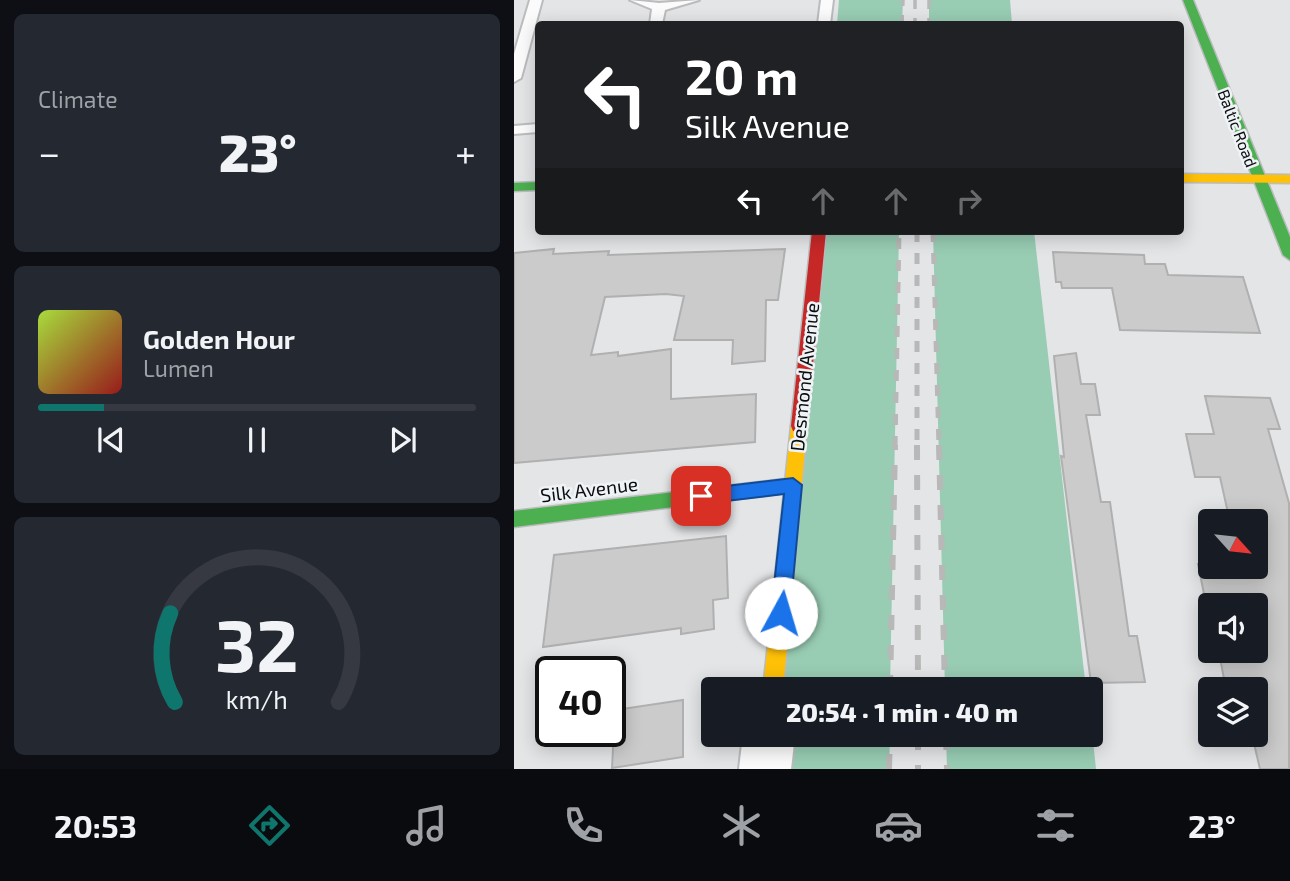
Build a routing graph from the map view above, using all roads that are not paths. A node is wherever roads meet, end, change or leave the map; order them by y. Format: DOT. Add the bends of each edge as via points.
graph roads {
  1 [pos="536,0"];
  2 [pos="636,0"];
  3 [pos="692,0"];
  4 [pos="827,0"];
  5 [pos="1188,0"];
  6 [pos="659,7"];
  7 [pos="657,21"];
  8 [pos="824,21"];
  9 [pos="514,78"];
  10 [pos="535,128"];
  11 [pos="514,130"];
  12 [pos="1184,178"];
  13 [pos="1258,178"];
  14 [pos="1289,178"];
  15 [pos="535,186"];
  16 [pos="514,187"];
  17 [pos="818,235"];
  18 [pos="1289,255"];
  19 [pos="793,485"];
  20 [pos="514,519"];
  21 [pos="774,677"];
  22 [pos="768,747"];
  23 [pos="765,769"];
  1 -- 9 [label="lane"];
  2 -- 6 [label="lane"];
  3 -- 6 [label="lane"];
  4 -- 8 [label="lane"];
  5 -- 13 [label="street, Baltic Road"];
  6 -- 7 [label="lane"];
  10 -- 11 [label="lane"];
  12 -- 13 [label="street"];
  13 -- 14 [label="street"];
  13 -- 18 [label="street, Baltic Road"];
  15 -- 16 [label="street"];
  17 -- 19 [label="street, Desmond Avenue"];
  19 -- 20 [label="street, Silk Avenue"];
  19 -- 21 [label="street, Desmond Avenue"];
  22 -- 23 [label="street"];
}
